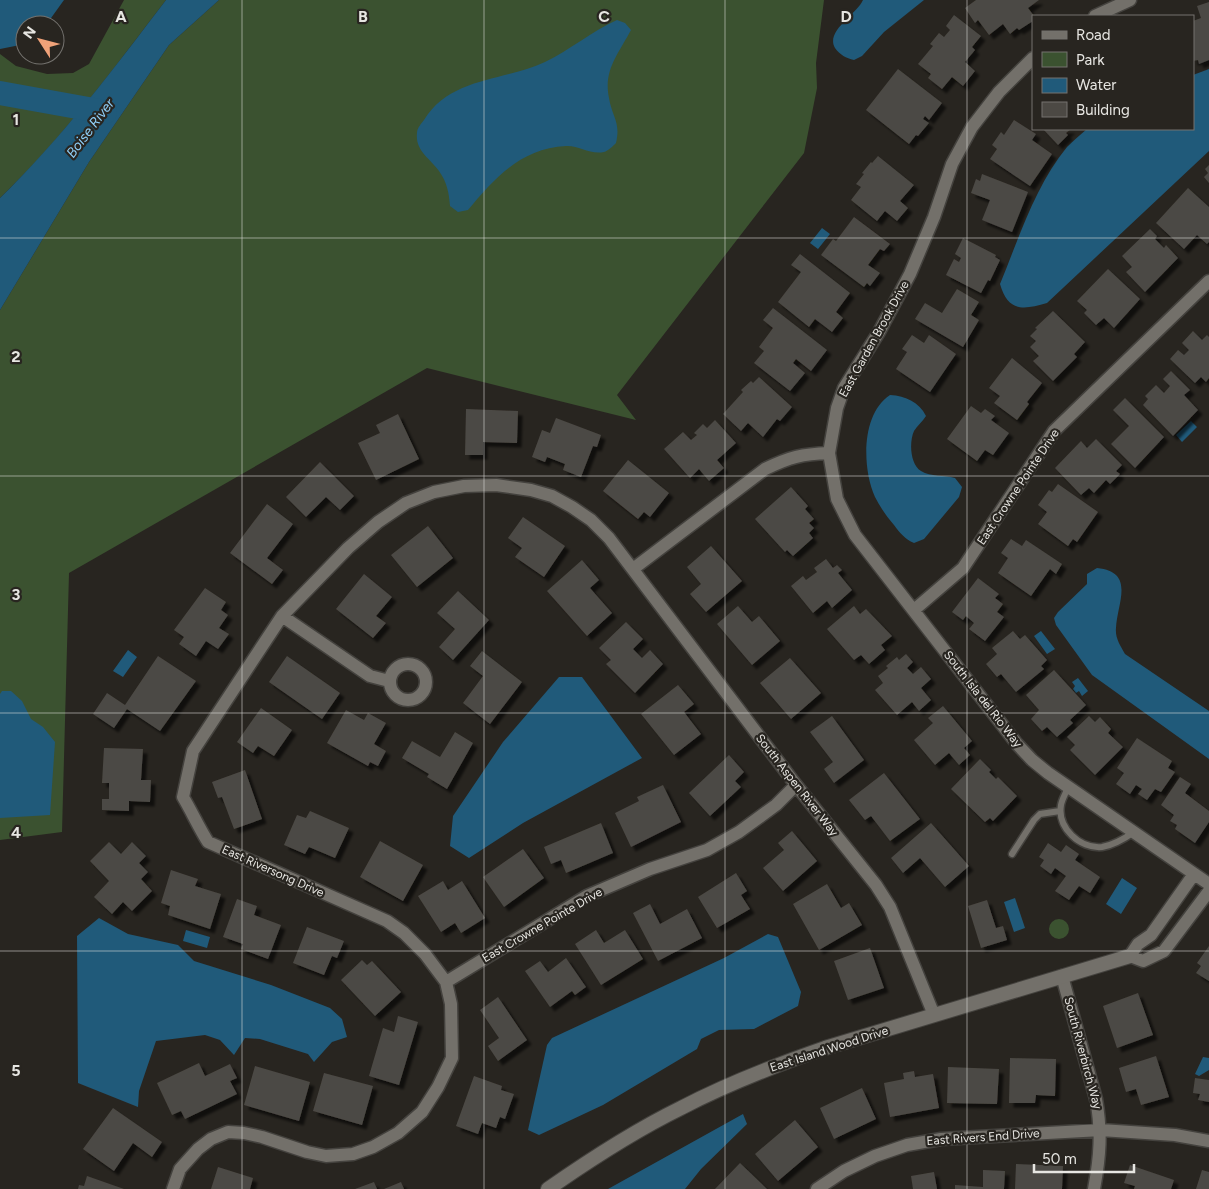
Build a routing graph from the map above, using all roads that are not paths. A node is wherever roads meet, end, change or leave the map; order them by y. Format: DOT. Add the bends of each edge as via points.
graph roads {
  1 [pos="1130,0"];
  2 [pos="1097,15"];
  3 [pos="1032,59"];
  4 [pos="1209,281"];
  5 [pos="829,453"];
  6 [pos="633,569"];
  7 [pos="914,610"];
  8 [pos="282,616"];
  9 [pos="389,681"];
  10 [pos="796,785"];
  11 [pos="1068,787"];
  12 [pos="1060,811"];
  13 [pos="1134,832"];
  14 [pos="1012,854"];
  15 [pos="1194,874"];
  16 [pos="1209,884"];
  17 [pos="1209,891"];
  18 [pos="1130,956"];
  19 [pos="1062,976"];
  20 [pos="446,982"];
  21 [pos="934,1015"];
  22 [pos="1101,1130"];
  23 [pos="1209,1141"];
  24 [pos="173,1189"];
  25 [pos="548,1189"];
  26 [pos="817,1189"];
  27 [pos="1094,1189"];
  1 -- 2 [label="street"];
  3 -- 5 [label="street, East Garden Brook Drive" via="993,99 972,127 952,164 910,274 844,388"];
  4 -- 7 [label="street, East Crowne Pointe Drive" via="1054,431 963,568"];
  5 -- 6 [label="street" via="789,458 765,469"];
  5 -- 7 [label="street, South Isla del Rio Way" via="837,499 855,534"];
  6 -- 8 [label="street, East Riversong Drive" via="591,520 552,496 496,485 464,486 434,492 406,504 378,522"];
  6 -- 10 [label="street, South Aspen River Way"];
  7 -- 11 [label="street, South Isla del Rio Way" via="1017,744 1032,760"];
  8 -- 9 [label="street" via="370,676"];
  8 -- 20 [label="street, East Riversong Drive" via="193,751 183,797 208,842 387,921 425,954"];
  10 -- 20 [label="street, East Crowne Pointe Drive" via="776,805 739,832 707,850 650,868 587,896"];
  10 -- 21 [label="street, South Aspen River Way" via="876,884 890,907"];
  11 -- 12 [label="lane"];
  11 -- 13 [label="street, South Isla del Rio Way"];
  12 -- 13 [label="lane" via="1070,834 1088,846 1112,845"];
  12 -- 14 [label="lane" via="1040,814"];
  13 -- 15 [label="street, South Isla del Rio Way"];
  15 -- 16 [label="street, South Isla del Rio Way"];
  15 -- 18 [label="street" via="1151,934"];
  17 -- 18 [label="street, East Island Wood Drive" via="1164,951 1143,961"];
  18 -- 19 [label="street, East Island Wood Drive"];
  19 -- 21 [label="street, East Island Wood Drive"];
  19 -- 22 [label="street, South Riverbirch Way" via="1096,1099"];
  20 -- 24 [label="street, East Riversong Drive" via="451,1004 452,1058 422,1112 398,1133 353,1154 326,1156 244,1133 228,1132 198,1149 180,1169"];
  21 -- 25 [label="street, East Island Wood Drive" via="825,1048 728,1085 635,1132"];
  22 -- 23 [label="street, East Rivers End Drive" via="1175,1135"];
  22 -- 26 [label="street, East Rivers End Drive" via="924,1141 874,1156 844,1170"];
  22 -- 27 [label="street, South Riverbirch Way"];
}
